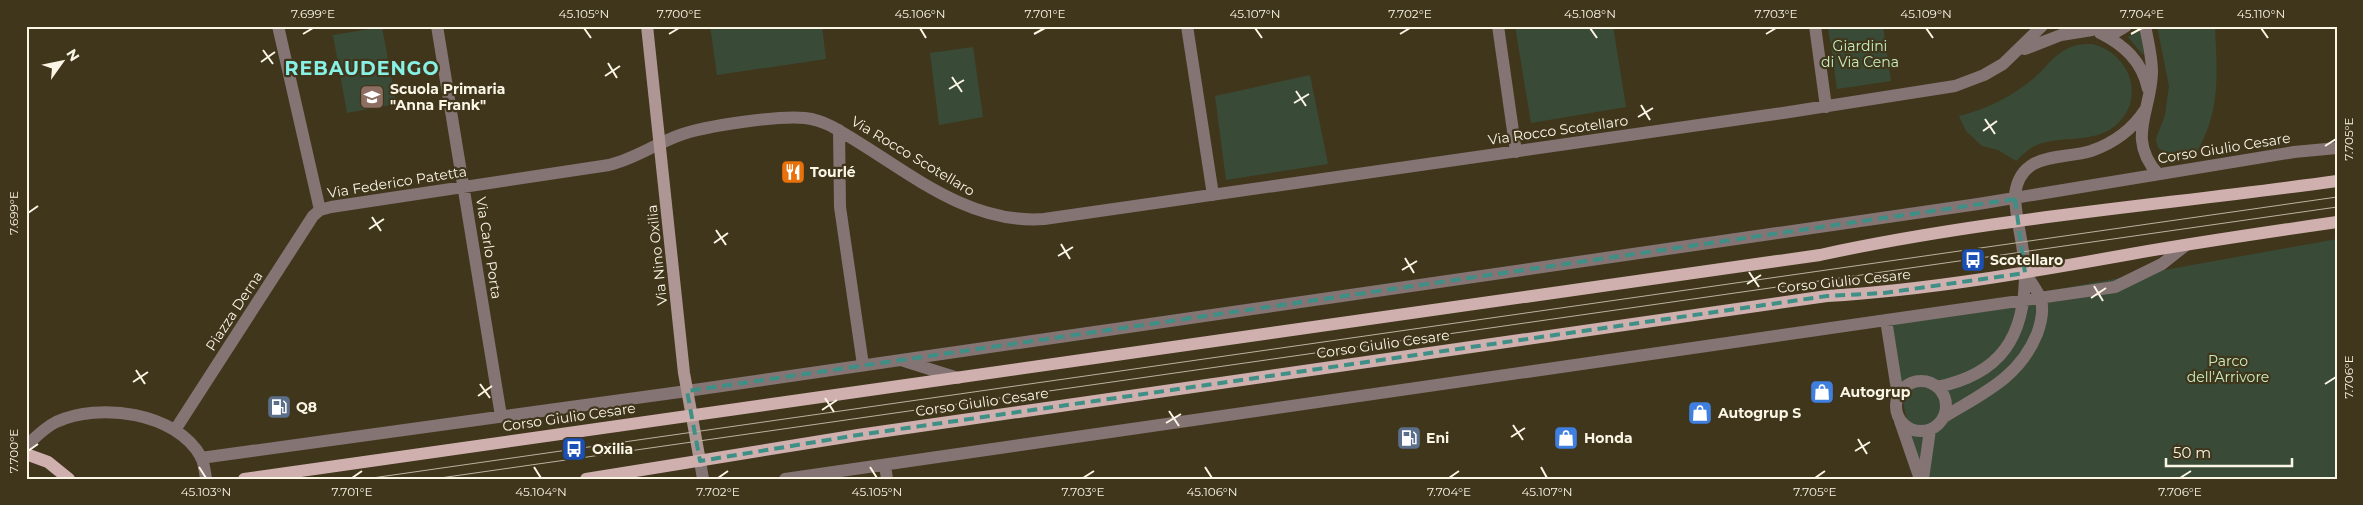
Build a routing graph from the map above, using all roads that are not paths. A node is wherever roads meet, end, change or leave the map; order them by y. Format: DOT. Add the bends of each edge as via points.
graph roads {
  1 [pos="278,26"];
  2 [pos="437,26"];
  3 [pos="647,26"];
  4 [pos="1187,26"];
  5 [pos="1498,26"];
  6 [pos="1815,26"];
  7 [pos="2042,26"];
  8 [pos="2126,26"];
  9 [pos="2145,26"];
  10 [pos="2093,29"];
  11 [pos="2018,52"];
  12 [pos="2148,92"];
  13 [pos="1826,107"];
  14 [pos="2145,110"];
  15 [pos="838,130"];
  16 [pos="660,145"];
  17 [pos="2337,148"];
  18 [pos="1516,152"];
  19 [pos="2158,174"];
  20 [pos="2337,181"];
  21 [pos="464,187"];
  22 [pos="1214,195"];
  23 [pos="2015,199"];
  24 [pos="320,210"];
  25 [pos="2018,222"];
  26 [pos="2337,222"];
  27 [pos="2186,245"];
  28 [pos="2025,273"];
  29 [pos="2040,298"];
  30 [pos="2022,301"];
  31 [pos="1886,320"];
  32 [pos="899,360"];
  33 [pos="863,365"];
  34 [pos="958,378"];
  35 [pos="1937,387"];
  36 [pos="687,391"];
  37 [pos="1898,396"];
  38 [pos="691,414"];
  39 [pos="501,416"];
  40 [pos="1944,417"];
  41 [pos="1900,421"];
  42 [pos="175,430"];
  43 [pos="1930,430"];
  44 [pos="26,446"];
  45 [pos="26,454"];
  46 [pos="201,458"];
  47 [pos="700,462"];
  48 [pos="885,465"];
  49 [pos="69,479"];
  50 [pos="206,479"];
  51 [pos="244,479"];
  52 [pos="586,479"];
  53 [pos="703,479"];
  54 [pos="785,479"];
  55 [pos="887,479"];
  56 [pos="1921,479"];
  1 -- 24 [label="street, Via Federico Patetta"];
  2 -- 21 [label="street, Via Carlo Porta"];
  3 -- 16 [label="street, Via Nino Oxilia"];
  4 -- 22 [label="street"];
  5 -- 18 [label="street"];
  6 -- 13 [label="street"];
  7 -- 11 [label="street, Via Rocco Scotellaro"];
  8 -- 10 [label="street, Via Rocco Scotellaro" via="2116,32"];
  9 -- 12 [label="street" via="2152,72"];
  10 -- 11 [label="street, Via Rocco Scotellaro" via="2054,37"];
  10 -- 12 [label="street" via="2131,55 2142,70"];
  11 -- 13 [label="street, Via Rocco Scotellaro" via="1984,75 1955,86"];
  12 -- 14 [label="street"];
  13 -- 18 [label="street, Via Rocco Scotellaro"];
  14 -- 19 [label="street" via="2142,149"];
  14 -- 23 [label="street" via="2134,126 2108,143 2086,152 2046,158 2027,168 2018,183"];
  15 -- 16 [label="street, Via Rocco Scotellaro" via="811,119 785,117 698,130"];
  15 -- 22 [label="street, Via Rocco Scotellaro" via="954,200 995,216 1044,219"];
  15 -- 33 [label="street" via="840,207"];
  16 -- 21 [label="street, Via Federico Patetta" via="634,158 609,165"];
  16 -- 36 [label="street, Via Nino Oxilia"];
  17 -- 19 [label="street, Corso Giulio Cesare"];
  18 -- 22 [label="street, Via Rocco Scotellaro"];
  19 -- 23 [label="street, Corso Giulio Cesare"];
  20 -- 25 [label="main road, Corso Giulio Cesare"];
  21 -- 24 [label="street, Via Federico Patetta"];
  21 -- 39 [label="street, Via Carlo Porta"];
  23 -- 25 [label="street"];
  23 -- 32 [label="street, Corso Giulio Cesare"];
  24 -- 42 [label="street, Piazza Derna"];
  25 -- 28 [label="street"];
  25 -- 34 [label="main road, Corso Giulio Cesare" via="1884,241 1820,255"];
  26 -- 27 [label="main road, Corso Giulio Cesare"];
  27 -- 28 [label="main road, Corso Giulio Cesare"];
  27 -- 29 [label="street, Corso Giulio Cesare" via="2162,264 2115,287"];
  28 -- 29 [label="street"];
  28 -- 30 [label="street"];
  28 -- 47 [label="main road, Corso Giulio Cesare" via="1884,293 1817,297 858,435"];
  29 -- 30 [label="street, Corso Giulio Cesare"];
  29 -- 40 [label="street" via="2040,326 2020,364 2004,380"];
  30 -- 31 [label="street, Corso Giulio Cesare"];
  30 -- 35 [label="street" via="2019,326 2005,351 1960,382"];
  31 -- 37 [label="street"];
  31 -- 48 [label="street, Corso Giulio Cesare"];
  32 -- 33 [label="street, Corso Giulio Cesare"];
  32 -- 34 [label="street, Corso Giulio Cesare"];
  33 -- 36 [label="street, Corso Giulio Cesare"];
  34 -- 38 [label="main road, Corso Giulio Cesare"];
  35 -- 37 [label="street" via="1925,381 1912,382"];
  35 -- 40 [label="street" via="1945,397"];
  36 -- 38 [label="street, Via Nino Oxilia"];
  36 -- 39 [label="street, Corso Giulio Cesare"];
  37 -- 41 [label="street" via="1896,409"];
  38 -- 47 [label="street, Via Nino Oxilia"];
  38 -- 51 [label="main road, Corso Giulio Cesare"];
  39 -- 46 [label="street, Corso Giulio Cesare"];
  40 -- 43 [label="street"];
  41 -- 43 [label="street" via="1917,432"];
  41 -- 56 [label="street"];
  42 -- 44 [label="street" via="137,415 97,414 56,422"];
  42 -- 46 [label="street" via="188,440"];
  43 -- 56 [label="street"];
  45 -- 49 [label="main road" via="48,462"];
  46 -- 50 [label="street"];
  47 -- 52 [label="main road, Corso Giulio Cesare"];
  47 -- 53 [label="street, Via Nino Oxilia"];
  48 -- 54 [label="street, Corso Giulio Cesare"];
  48 -- 55 [label="street"];
}
